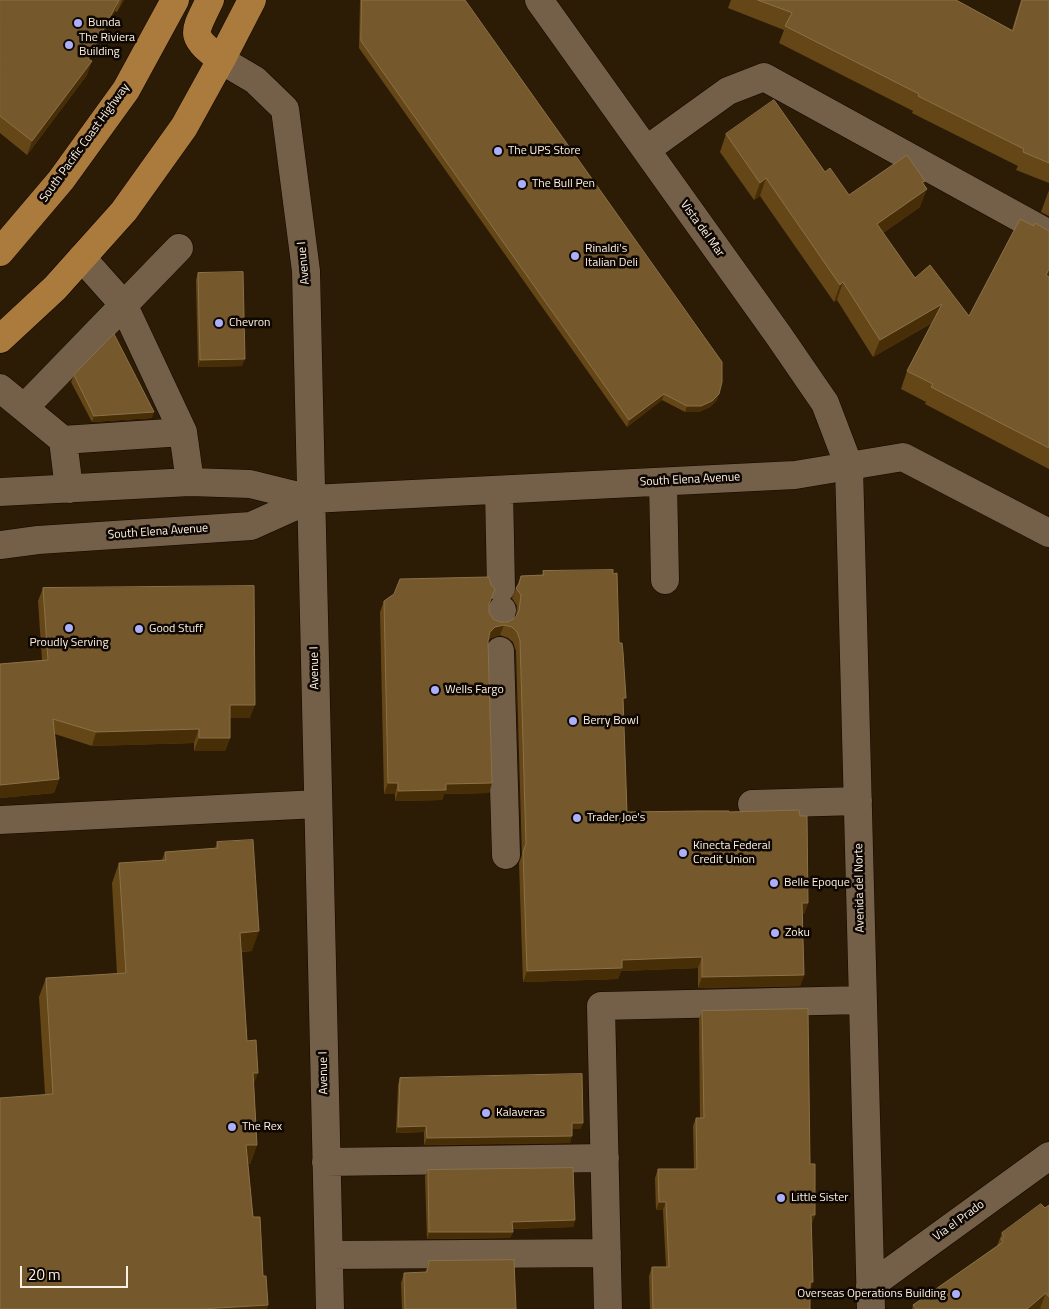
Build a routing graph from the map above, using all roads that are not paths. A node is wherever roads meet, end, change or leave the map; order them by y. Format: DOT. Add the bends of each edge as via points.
graph roads {
  1 [pos="175,0"];
  2 [pos="210,0"];
  3 [pos="252,0"];
  4 [pos="539,0"];
  5 [pos="221,60"];
  6 [pos="646,150"];
  7 [pos="1049,234"];
  8 [pos="179,248"];
  9 [pos="0,252"];
  10 [pos="82,258"];
  11 [pos="123,304"];
  12 [pos="0,340"];
  13 [pos="0,388"];
  14 [pos="24,408"];
  15 [pos="183,432"];
  16 [pos="63,440"];
  17 [pos="849,466"];
  18 [pos="190,482"];
  19 [pos="663,482"];
  20 [pos="69,489"];
  21 [pos="498,490"];
  22 [pos="0,492"];
  23 [pos="311,499"];
  24 [pos="1049,533"];
  25 [pos="0,545"];
  26 [pos="665,580"];
  27 [pos="501,605"];
  28 [pos="500,651"];
  29 [pos="858,801"];
  30 [pos="318,804"];
  31 [pos="752,804"];
  32 [pos="0,820"];
  33 [pos="506,854"];
  34 [pos="863,1000"];
  35 [pos="1049,1156"];
  36 [pos="605,1158"];
  37 [pos="326,1162"];
  38 [pos="607,1254"];
  39 [pos="329,1255"];
  40 [pos="870,1297"];
  41 [pos="330,1309"];
  42 [pos="608,1309"];
  1 -- 9 [label="highway, South Pacific Coast Highway" via="126,90 62,180"];
  2 -- 5 [label="highway" via="196,28 200,43"];
  3 -- 5 [label="highway"];
  4 -- 6 [label="street, Vista del Mar"];
  5 -- 10 [label="highway" via="184,127 124,211"];
  5 -- 23 [label="street, Avenue I" via="255,80 285,109 306,270"];
  6 -- 7 [label="street" via="728,91 764,77"];
  6 -- 17 [label="street, Vista del Mar" via="825,403"];
  8 -- 11 [label="street"];
  10 -- 11 [label="street"];
  10 -- 12 [label="highway"];
  11 -- 14 [label="street"];
  11 -- 15 [label="street"];
  13 -- 14 [label="street"];
  14 -- 16 [label="street"];
  15 -- 16 [label="street"];
  15 -- 18 [label="street"];
  16 -- 20 [label="street"];
  17 -- 19 [label="street, South Elena Avenue" via="795,475"];
  17 -- 24 [label="street, South Elena Avenue" via="903,457"];
  17 -- 29 [label="street, Avenida del Norte"];
  18 -- 20 [label="street, South Elena Avenue"];
  18 -- 23 [label="street, South Elena Avenue" via="250,484"];
  19 -- 21 [label="street, South Elena Avenue"];
  19 -- 26 [label="street"];
  20 -- 22 [label="street, South Elena Avenue"];
  21 -- 23 [label="street, South Elena Avenue"];
  21 -- 27 [label="street"];
  23 -- 25 [label="street, South Elena Avenue" via="251,526"];
  23 -- 30 [label="street, Avenue I"];
  28 -- 33 [label="street"];
  29 -- 31 [label="street"];
  29 -- 34 [label="street, Avenida del Norte"];
  30 -- 32 [label="street"];
  30 -- 37 [label="street, Avenue I"];
  34 -- 36 [label="street" via="601,1006"];
  34 -- 40 [label="street, Avenida del Norte"];
  35 -- 40 [label="street, Via el Prado"];
  36 -- 37 [label="street"];
  36 -- 38 [label="street"];
  37 -- 39 [label="street, Avenue I"];
  38 -- 39 [label="street"];
  38 -- 42 [label="street"];
  39 -- 41 [label="street, Avenue I"];
}
